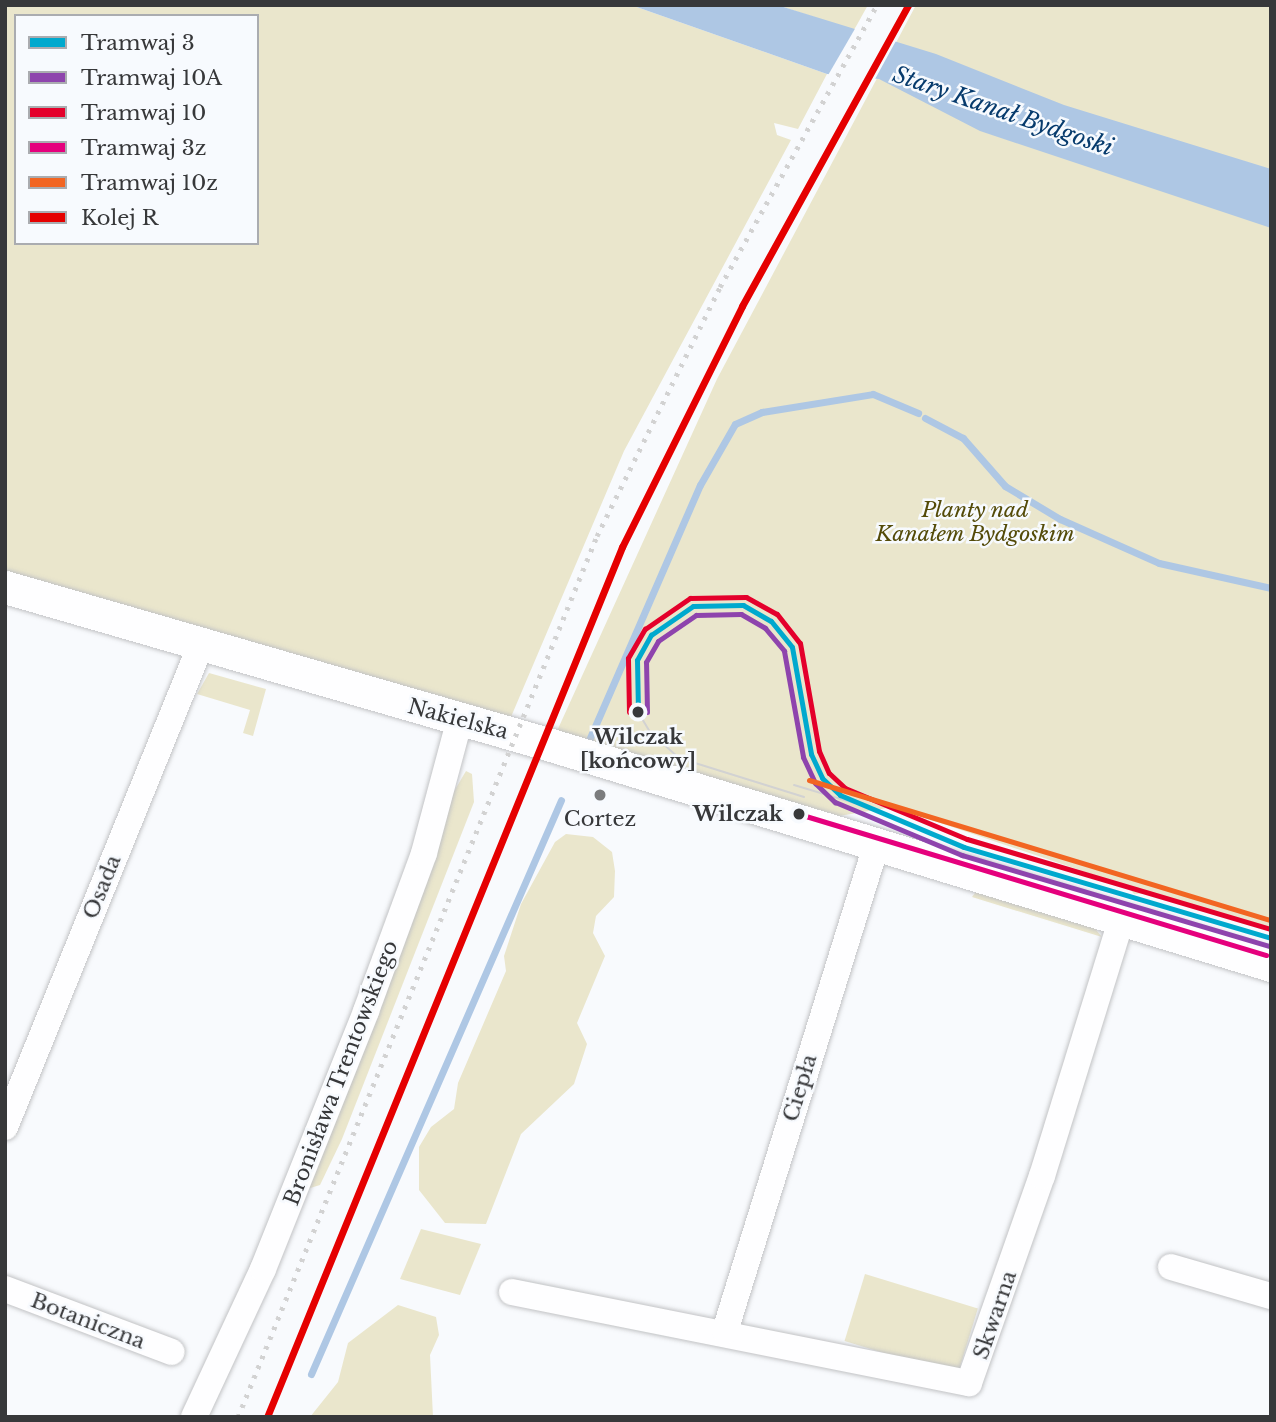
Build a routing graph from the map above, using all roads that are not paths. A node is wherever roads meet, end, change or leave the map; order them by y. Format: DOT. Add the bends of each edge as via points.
graph roads {
  1 [pos="5,587"];
  2 [pos="200,647"];
  3 [pos="460,719"];
  4 [pos="876,846"];
  5 [pos="1121,921"];
  6 [pos="1271,964"];
  7 [pos="5,1127"];
  8 [pos="1171,1267"];
  9 [pos="5,1289"];
  10 [pos="512,1292"];
  11 [pos="1271,1296"];
  12 [pos="725,1331"];
  13 [pos="172,1352"];
  14 [pos="194,1417"];
  1 -- 2 [label="main road, Nakielska"];
  2 -- 3 [label="main road, Nakielska"];
  2 -- 7 [label="street, Osada"];
  3 -- 4 [label="main road, Nakielska"];
  3 -- 14 [label="street, Bronisława Trentowskiego" via="424,853 366,1011 263,1269"];
  4 -- 5 [label="main road, Nakielska"];
  4 -- 12 [label="street, Ciepła"];
  5 -- 6 [label="main road, Nakielska"];
  5 -- 12 [label="street, Skwarna" via="1042,1176 969,1383"];
  8 -- 11 [label="street"];
  9 -- 13 [label="street, Botaniczna"];
  10 -- 12 [label="street, Skwarna"];
}
